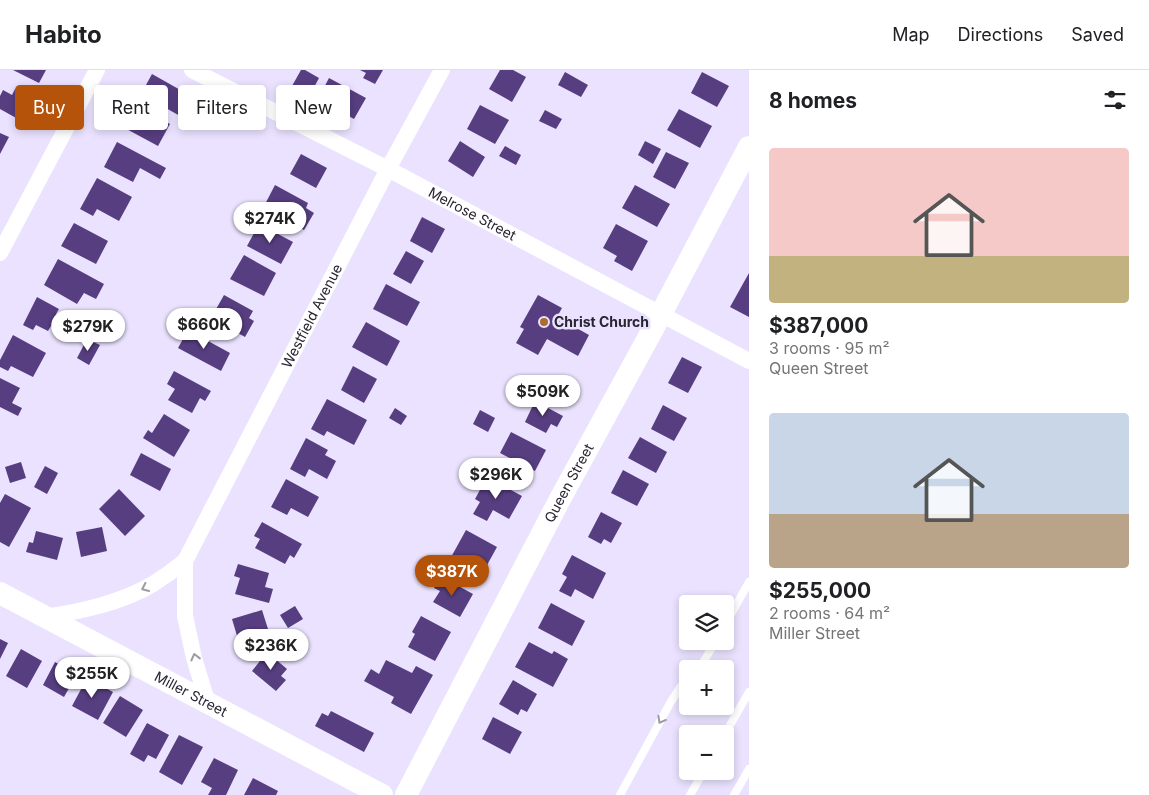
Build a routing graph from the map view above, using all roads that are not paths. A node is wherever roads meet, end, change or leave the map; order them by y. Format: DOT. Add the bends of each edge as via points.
graph roads {
  1 [pos="97,70"];
  2 [pos="192,70"];
  3 [pos="442,70"];
  4 [pos="749,146"];
  5 [pos="388,169"];
  6 [pos="0,253"];
  7 [pos="661,314"];
  8 [pos="749,361"];
  9 [pos="185,562"];
  10 [pos="749,582"];
  11 [pos="0,593"];
  12 [pos="734,609"];
  13 [pos="45,617"];
  14 [pos="679,688"];
  15 [pos="749,692"];
  16 [pos="208,704"];
  17 [pos="730,725"];
  18 [pos="749,769"];
  19 [pos="699,780"];
  20 [pos="382,795"];
  21 [pos="406,795"];
  22 [pos="620,795"];
  23 [pos="690,795"];
  24 [pos="734,795"];
  1 -- 6 [label="street"];
  2 -- 5 [label="street, Melrose Street"];
  3 -- 5 [label="street, Westfield Avenue"];
  4 -- 7 [label="street, Queen Street"];
  5 -- 7 [label="street, Melrose Street"];
  5 -- 9 [label="street, Westfield Avenue"];
  7 -- 8 [label="street, Melrose Street"];
  7 -- 21 [label="street, Queen Street" via="560,499"];
  9 -- 13 [label="street, Westfield Avenue, one-way" via="152,584 117,600"];
  16 -- 9 [label="street, Westfield Avenue, one-way" via="185,616"];
  10 -- 12 [label="lane"];
  11 -- 13 [label="street, Miller Street"];
  13 -- 16 [label="street, Miller Street"];
  14 -- 22 [label="lane, one-way"];
  15 -- 17 [label="lane"];
  16 -- 20 [label="street, Miller Street"];
  18 -- 24 [label="lane"];
  19 -- 23 [label="lane"];
}
